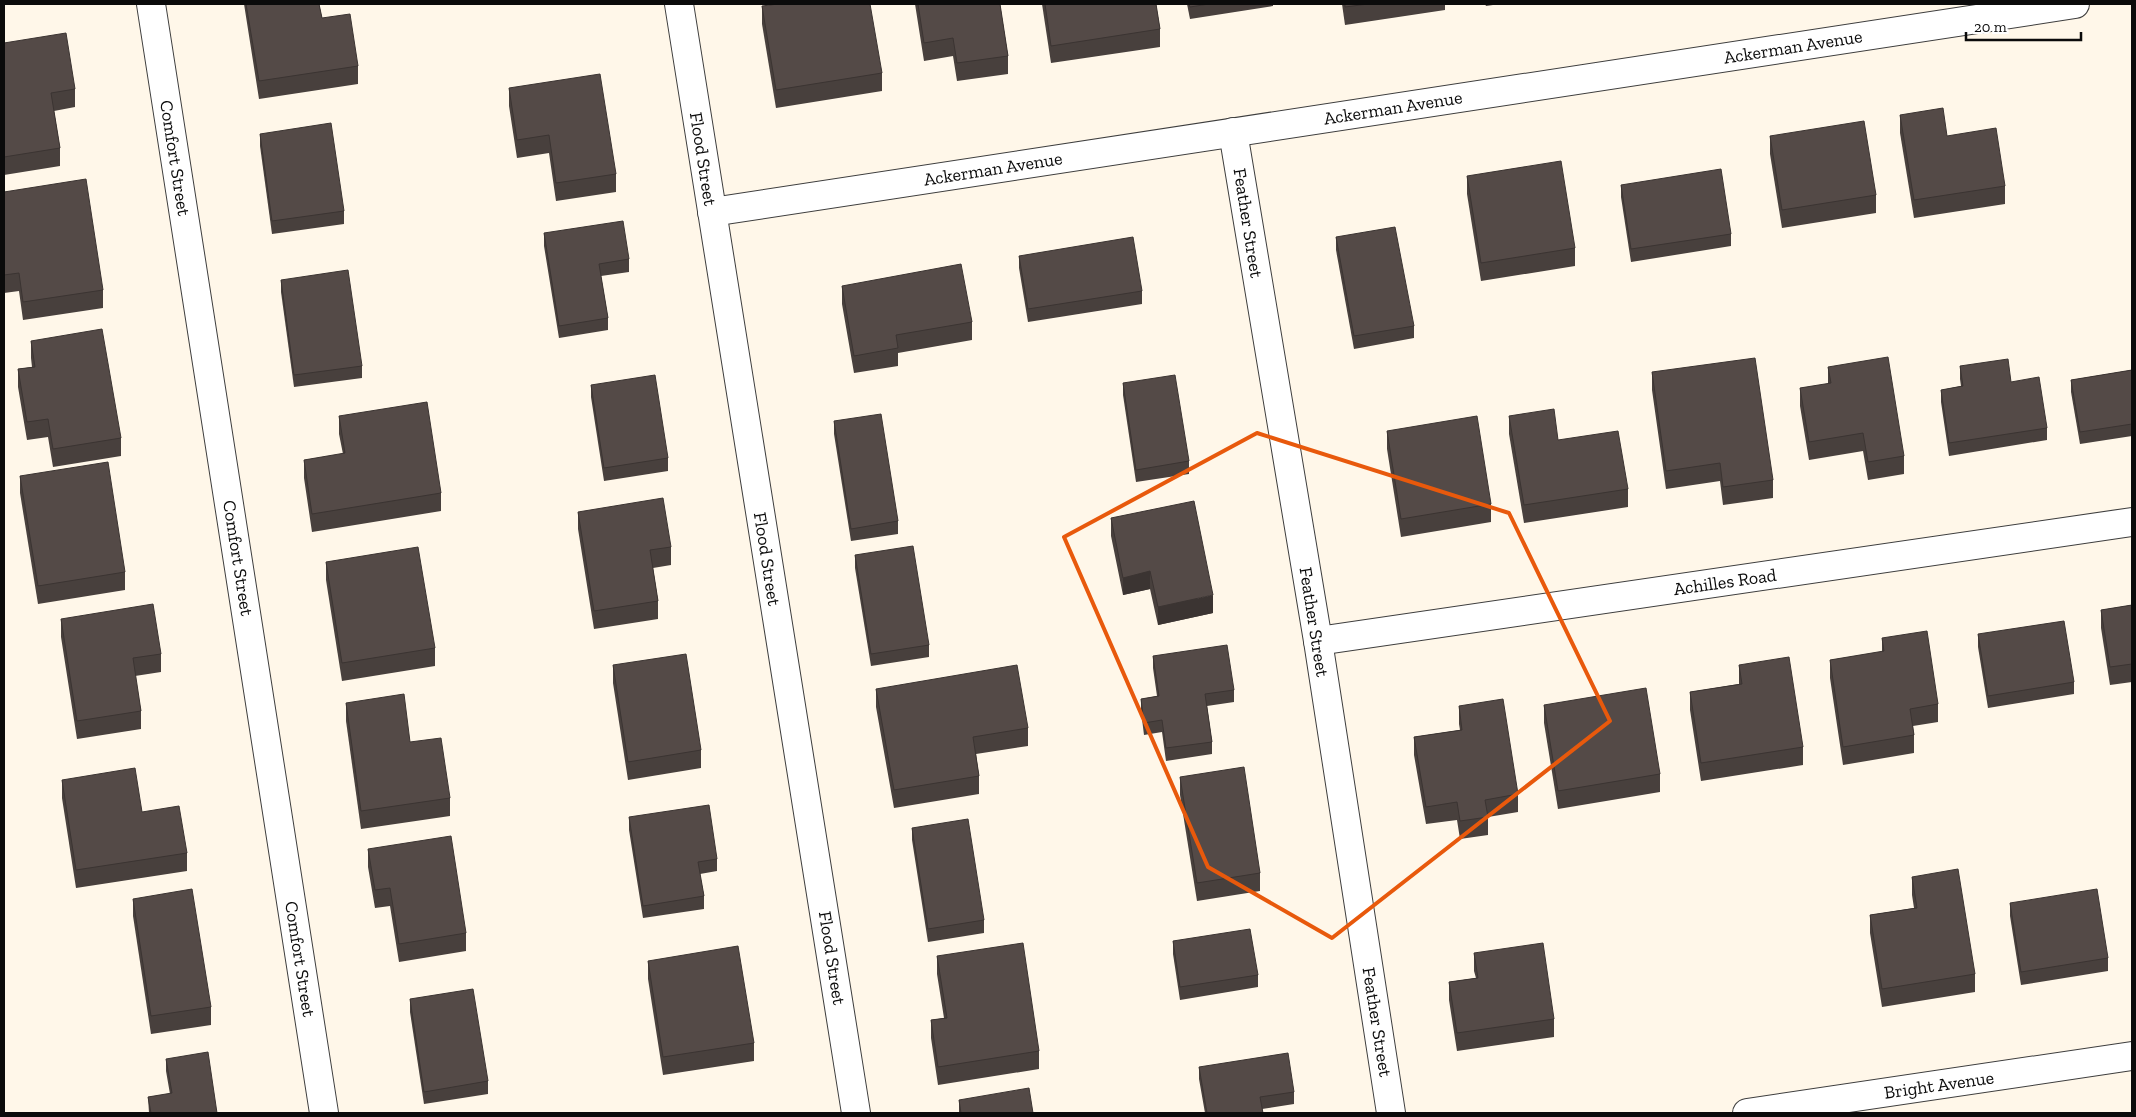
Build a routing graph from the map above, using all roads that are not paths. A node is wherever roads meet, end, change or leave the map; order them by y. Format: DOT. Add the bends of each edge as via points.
graph roads {
  1 [pos="151,4"];
  2 [pos="679,4"];
  3 [pos="2075,4"];
  4 [pos="1233,132"];
  5 [pos="712,212"];
  6 [pos="2132,522"];
  7 [pos="1318,642"];
  8 [pos="2132,1056"];
  9 [pos="324,1113"];
  10 [pos="856,1113"];
  11 [pos="1391,1113"];
  12 [pos="1747,1113"];
  1 -- 9 [label="street, Comfort Street"];
  2 -- 5 [label="street, Flood Street"];
  3 -- 4 [label="street, Ackerman Avenue"];
  4 -- 5 [label="street, Ackerman Avenue"];
  4 -- 7 [label="street, Feather Street"];
  5 -- 10 [label="street, Flood Street"];
  6 -- 7 [label="street, Achilles Road"];
  7 -- 11 [label="street, Feather Street"];
  8 -- 12 [label="street, Bright Avenue"];
}
